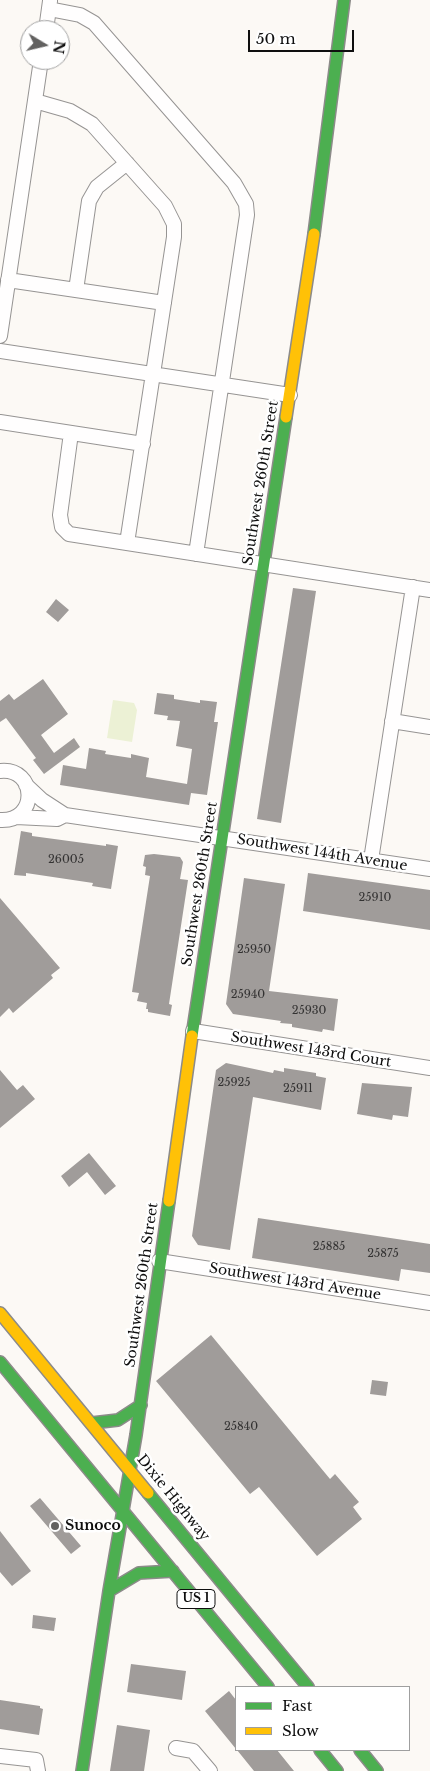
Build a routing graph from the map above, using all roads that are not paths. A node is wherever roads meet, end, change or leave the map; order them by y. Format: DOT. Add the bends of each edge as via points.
graph roads {
  1 [pos="344,0"];
  2 [pos="50,4"];
  3 [pos="48,20"];
  4 [pos="40,70"];
  5 [pos="35,101"];
  6 [pos="127,163"];
  7 [pos="8,280"];
  8 [pos="76,290"];
  9 [pos="164,303"];
  10 [pos="0,336"];
  11 [pos="0,351"];
  12 [pos="153,374"];
  13 [pos="221,384"];
  14 [pos="290,395"];
  15 [pos="0,422"];
  16 [pos="71,433"];
  17 [pos="142,444"];
  18 [pos="127,544"];
  19 [pos="196,554"];
  20 [pos="264,564"];
  21 [pos="413,587"];
  22 [pos="430,590"];
  23 [pos="392,721"];
  24 [pos="430,727"];
  25 [pos="0,758"];
  26 [pos="5,771"];
  27 [pos="26,785"];
  28 [pos="65,815"];
  29 [pos="16,817"];
  30 [pos="0,820"];
  31 [pos="222,838"];
  32 [pos="371,860"];
  33 [pos="430,869"];
  34 [pos="193,1031"];
  35 [pos="430,1068"];
  36 [pos="159,1261"];
  37 [pos="0,1300"];
  38 [pos="430,1303"];
  39 [pos="0,1313"];
  40 [pos="14,1328"];
  41 [pos="1,1364"];
  42 [pos="141,1405"];
  43 [pos="92,1423"];
  44 [pos="131,1471"];
  45 [pos="124,1510"];
  46 [pos="173,1571"];
  47 [pos="109,1591"];
  48 [pos="267,1686"];
  49 [pos="307,1686"];
  50 [pos="176,1748"];
  51 [pos="321,1751"];
  52 [pos="361,1751"];
  53 [pos="0,1756"];
  54 [pos="38,1771"];
  55 [pos="82,1771"];
  56 [pos="210,1771"];
  57 [pos="337,1771"];
  58 [pos="377,1771"];
  1 -- 14 [label="main road, Southwest 260th Street"];
  2 -- 3 [label="street"];
  2 -- 13 [label="street" via="94,23 243,195 247,214"];
  4 -- 5 [label="street"];
  5 -- 6 [label="street" via="85,118"];
  5 -- 7 [label="street"];
  6 -- 8 [label="street" via="97,187 89,201"];
  6 -- 9 [label="street" via="165,206 174,224"];
  7 -- 8 [label="street"];
  7 -- 10 [label="street"];
  8 -- 9 [label="street"];
  9 -- 12 [label="street"];
  11 -- 12 [label="street"];
  12 -- 13 [label="street"];
  12 -- 17 [label="street"];
  13 -- 14 [label="street"];
  13 -- 19 [label="street"];
  14 -- 20 [label="main road, Southwest 260th Street"];
  15 -- 16 [label="street"];
  16 -- 17 [label="street"];
  16 -- 18 [label="street" via="60,515 62,527 75,536"];
  17 -- 18 [label="street"];
  18 -- 19 [label="street"];
  19 -- 20 [label="street"];
  20 -- 21 [label="street"];
  20 -- 31 [label="main road, Southwest 260th Street"];
  21 -- 22 [label="street"];
  21 -- 23 [label="street"];
  23 -- 24 [label="street"];
  23 -- 32 [label="street"];
  25 -- 26 [label="street"];
  26 -- 27 [label="street, Southwest 144th Avenue" via="17,774"];
  27 -- 28 [label="street, Southwest 144th Avenue"];
  27 -- 29 [label="street" via="28,800 22,813"];
  28 -- 29 [label="street, Southwest 144th Avenue" via="56,819"];
  28 -- 31 [label="street, Southwest 144th Avenue"];
  29 -- 30 [label="street, Southwest 144th Avenue"];
  31 -- 32 [label="street, Southwest 144th Avenue"];
  31 -- 34 [label="main road, Southwest 260th Street"];
  32 -- 33 [label="street, Southwest 144th Avenue"];
  34 -- 35 [label="street, Southwest 143rd Court"];
  34 -- 36 [label="main road, Southwest 260th Street"];
  36 -- 38 [label="street, Southwest 143rd Avenue"];
  36 -- 42 [label="main road, Southwest 260th Street"];
  37 -- 40 [label="main road"];
  39 -- 40 [label="main road, US 1"];
  40 -- 43 [label="main road, Dixie Highway / US 1"];
  41 -- 45 [label="main road, US 1"];
  42 -- 43 [label="main road" via="124,1420"];
  42 -- 44 [label="main road, Southwest 260th Street"];
  43 -- 44 [label="main road, Dixie Highway / US 1"];
  44 -- 45 [label="main road, Southwest 260th Street"];
  44 -- 49 [label="main road, Dixie Highway / US 1"];
  45 -- 46 [label="main road, US 1"];
  45 -- 47 [label="main road, Southwest 260th Street"];
  46 -- 47 [label="main road" via="139,1571"];
  46 -- 48 [label="main road, US 1"];
  47 -- 55 [label="main road, Southwest 260th Street"];
  50 -- 56 [label="street" via="193,1751"];
  51 -- 57 [label="main road"];
  52 -- 58 [label="main road"];
  53 -- 54 [label="street" via="36,1760"];
}
